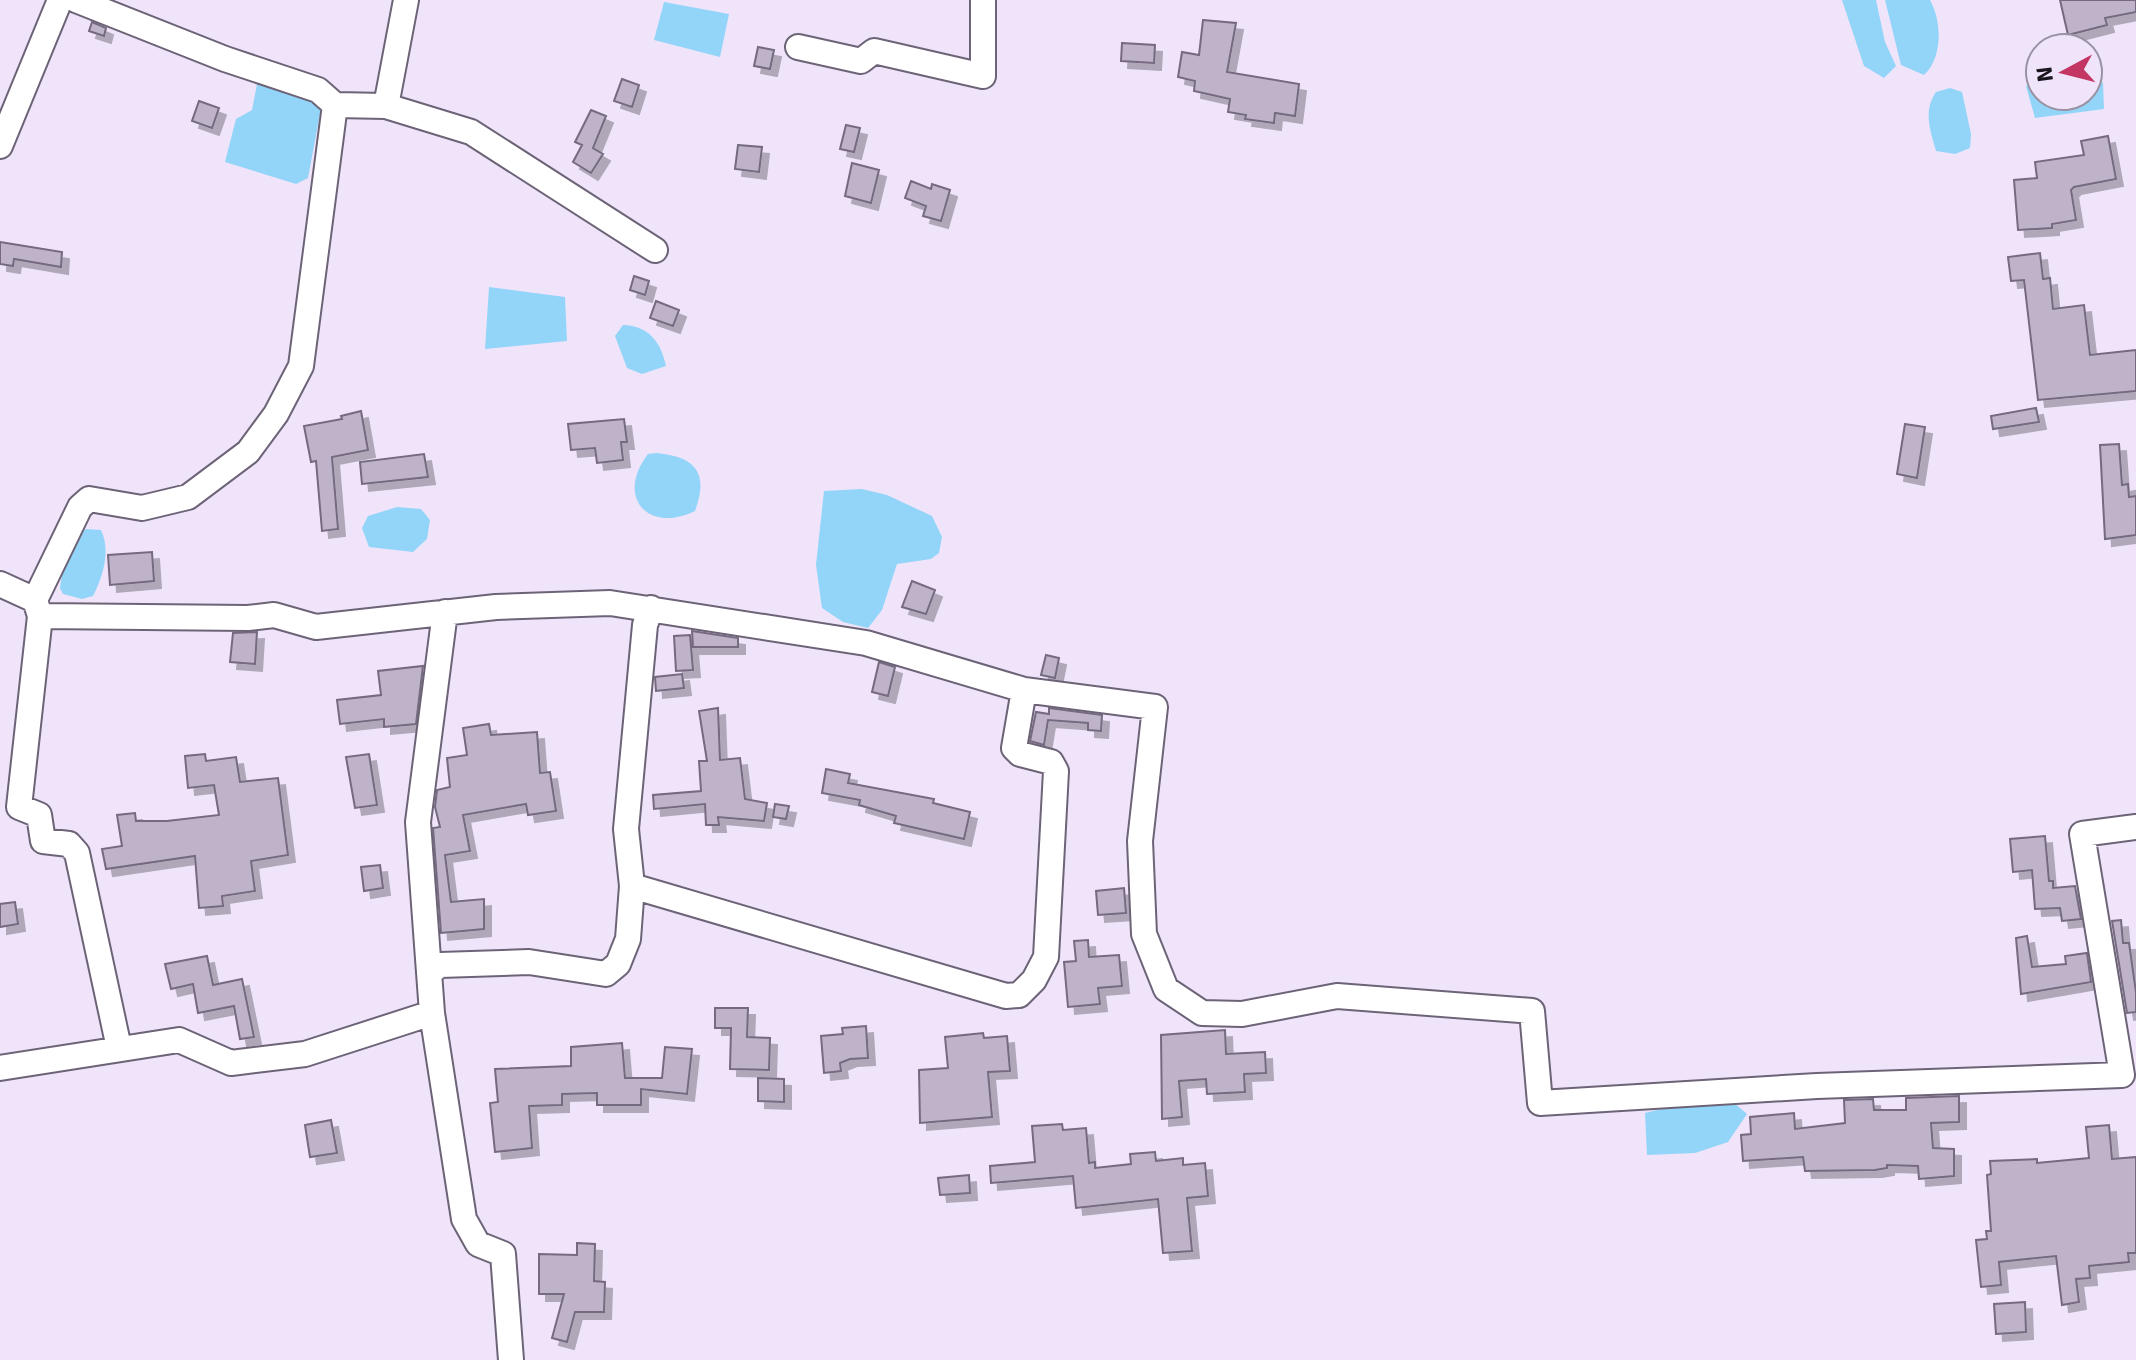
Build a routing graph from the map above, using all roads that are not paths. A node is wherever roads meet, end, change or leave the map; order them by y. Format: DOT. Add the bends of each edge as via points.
graph roads {
  1 [pos="60,0"];
  2 [pos="76,0"];
  3 [pos="406,0"];
  4 [pos="983,0"];
  5 [pos="798,47"];
  6 [pos="335,105"];
  7 [pos="386,106"];
  8 [pos="0,146"];
  9 [pos="655,250"];
  10 [pos="0,584"];
  11 [pos="37,608"];
  12 [pos="651,608"];
  13 [pos="445,612"];
  14 [pos="1024,690"];
  15 [pos="2136,827"];
  16 [pos="632,886"];
  17 [pos="429,973"];
  18 [pos="432,1013"];
  19 [pos="119,1048"];
  20 [pos="0,1068"];
  21 [pos="511,1360"];
  1 -- 8 [label="street"];
  2 -- 6 [label="street" via="318,90"];
  3 -- 7 [label="street"];
  4 -- 5 [label="street" via="983,76 874,51 861,61"];
  6 -- 7 [label="street"];
  6 -- 11 [label="street" via="301,366 276,414 248,452 188,497 142,508 89,499 80,507"];
  7 -- 9 [label="street" via="471,132"];
  10 -- 11 [label="street"];
  11 -- 13 [label="street" via="274,615 316,627"];
  11 -- 19 [label="street" via="19,807 39,815 43,841 69,844 77,853"];
  12 -- 13 [label="street" via="569,602"];
  12 -- 14 [label="street" via="866,643"];
  12 -- 16 [label="street" via="645,625 626,829"];
  13 -- 17 [label="street" via="418,822"];
  14 -- 15 [label="street" via="1155,707 1140,856 1144,934 1166,989 1202,1013 1242,1014 1337,996 1532,1011 1540,1103 2122,1075 2082,834"];
  14 -- 16 [label="street" via="1014,748 1051,762 1056,771 1046,957 1019,995 1006,996"];
  16 -- 17 [label="street" via="628,939 613,971 606,974 529,962 440,965"];
  17 -- 18 [label="street"];
  18 -- 19 [label="street" via="305,1054 231,1063 179,1040"];
  18 -- 21 [label="street" via="464,1219 478,1244 503,1254"];
  19 -- 20 [label="street"];
}
